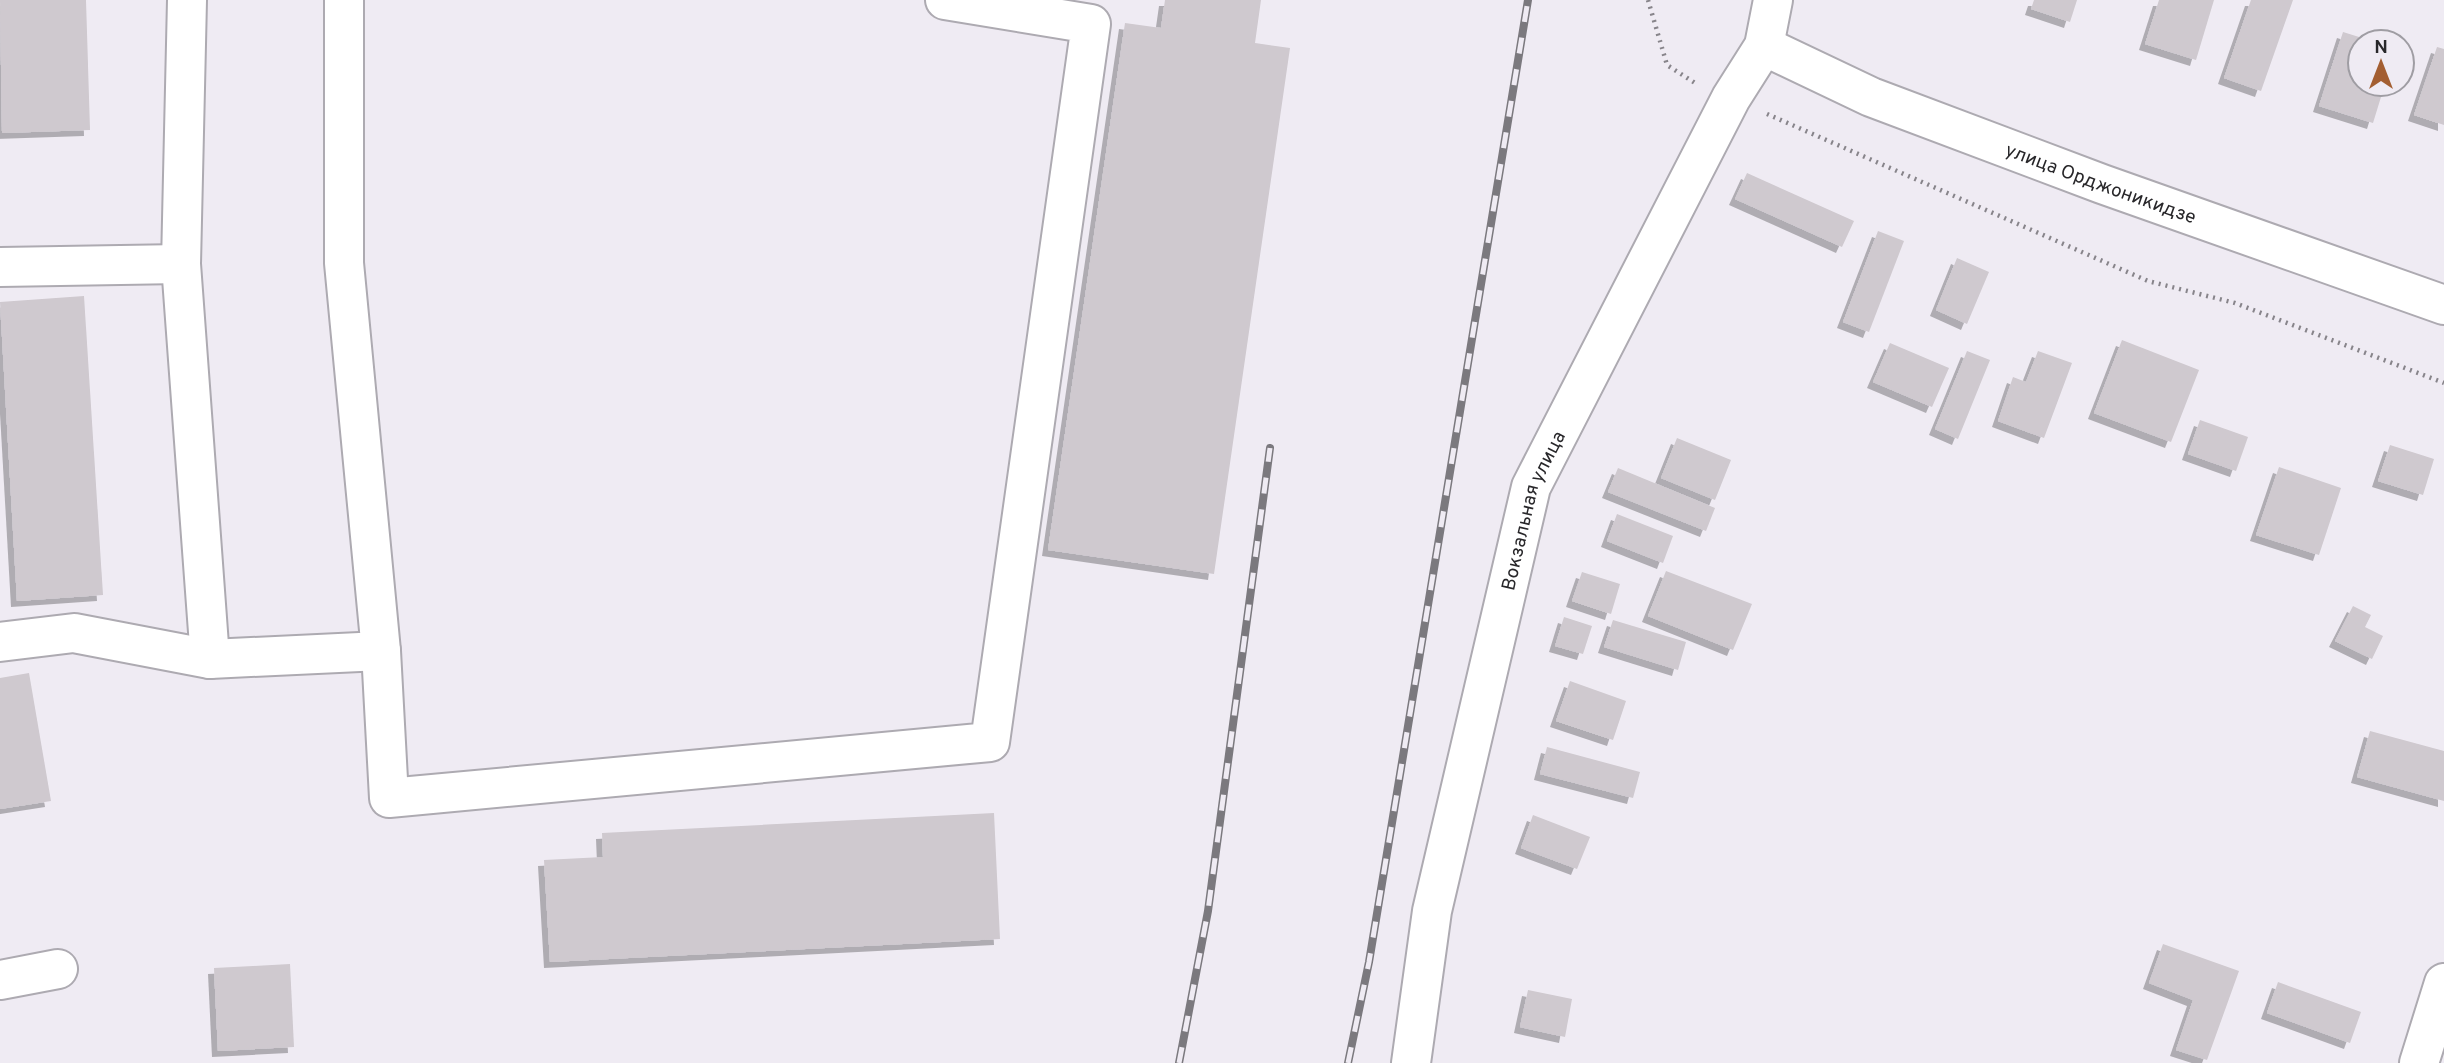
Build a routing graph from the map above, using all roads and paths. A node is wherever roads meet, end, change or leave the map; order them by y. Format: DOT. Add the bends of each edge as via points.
graph roads {
  1 [pos="187,0"];
  2 [pos="344,0"];
  3 [pos="945,0"];
  4 [pos="1648,0"];
  5 [pos="1773,0"];
  6 [pos="1765,46"];
  7 [pos="1731,99"];
  8 [pos="181,264"];
  9 [pos="0,267"];
  10 [pos="2444,305"];
  11 [pos="2444,383"];
  12 [pos="0,642"];
  13 [pos="381,652"];
  14 [pos="210,659"];
  15 [pos="58,969"];
  16 [pos="0,980"];
  17 [pos="2444,983"];
  18 [pos="1411,1063"];
  19 [pos="2419,1063"];
  1 -- 8 [label="street"];
  2 -- 13 [label="street" via="344,263"];
  3 -- 13 [label="street" via="1091,24 990,742 389,798"];
  4 -- 7 [label="path" via="1668,65"];
  5 -- 6 [label="street, Вокзальная улица"];
  6 -- 7 [label="street, Вокзальная улица"];
  6 -- 10 [label="street, улица Орджоникидзе" via="1871,97"];
  7 -- 11 [label="path" via="2148,281 2235,303"];
  7 -- 18 [label="street, Вокзальная улица" via="1531,487 1432,911"];
  8 -- 9 [label="street"];
  8 -- 14 [label="street"];
  12 -- 14 [label="street" via="74,633"];
  13 -- 14 [label="street"];
  15 -- 16 [label="street"];
  17 -- 19 [label="street"];
}
